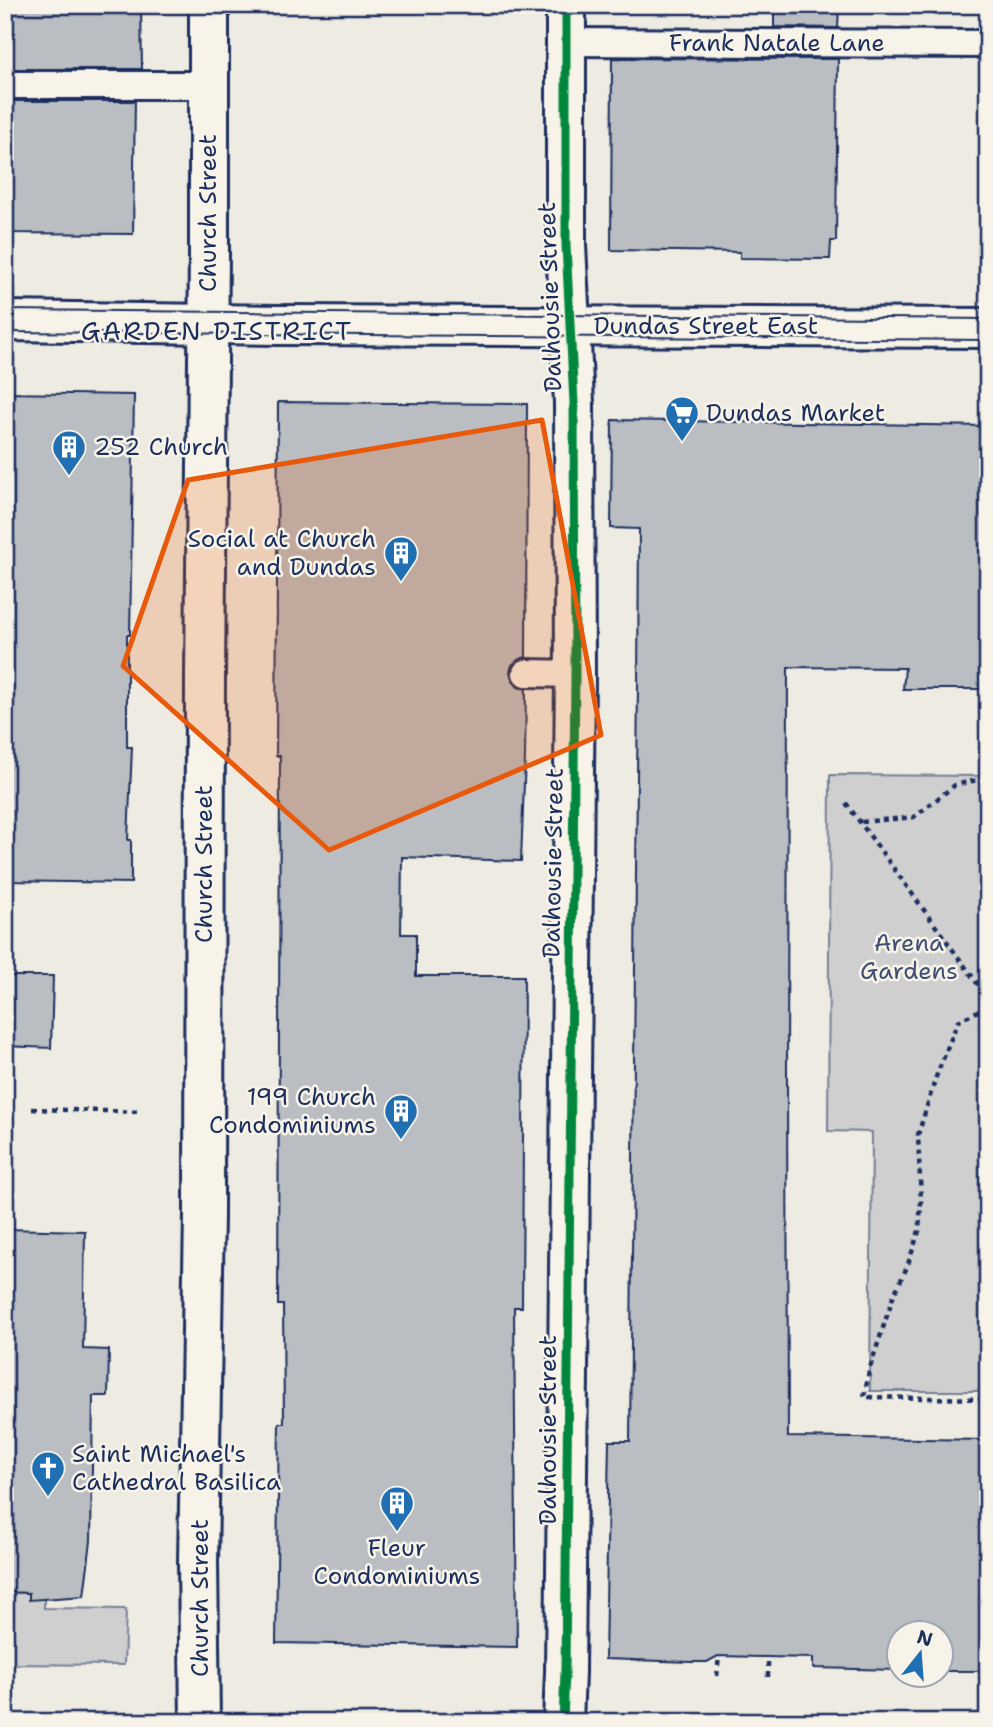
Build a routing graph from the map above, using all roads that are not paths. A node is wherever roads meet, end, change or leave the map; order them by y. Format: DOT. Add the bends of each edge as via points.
graph roads {
  1 [pos="209,5"];
  2 [pos="566,24"];
  3 [pos="988,44"];
  4 [pos="10,80"];
  5 [pos="208,85"];
  6 [pos="5,321"];
  7 [pos="207,324"];
  8 [pos="570,326"];
  9 [pos="988,328"];
  10 [pos="526,673"];
  11 [pos="575,674"];
  12 [pos="200,1722"];
  13 [pos="563,1722"];
  1 -- 5 [label="main road, Church Street"];
  2 -- 3 [label="lane, Frank Natale Lane"];
  2 -- 8 [label="main road, Dalhousie Street"];
  4 -- 5 [label="lane"];
  5 -- 7 [label="main road, Church Street"];
  6 -- 7 [label="main road, Dundas Street East"];
  7 -- 8 [label="main road, Dundas Street East"];
  7 -- 12 [label="main road, Church Street"];
  8 -- 9 [label="main road, Dundas Street East"];
  8 -- 11 [label="main road, Dalhousie Street"];
  10 -- 11 [label="lane"];
  11 -- 13 [label="main road, Dalhousie Street"];
}
